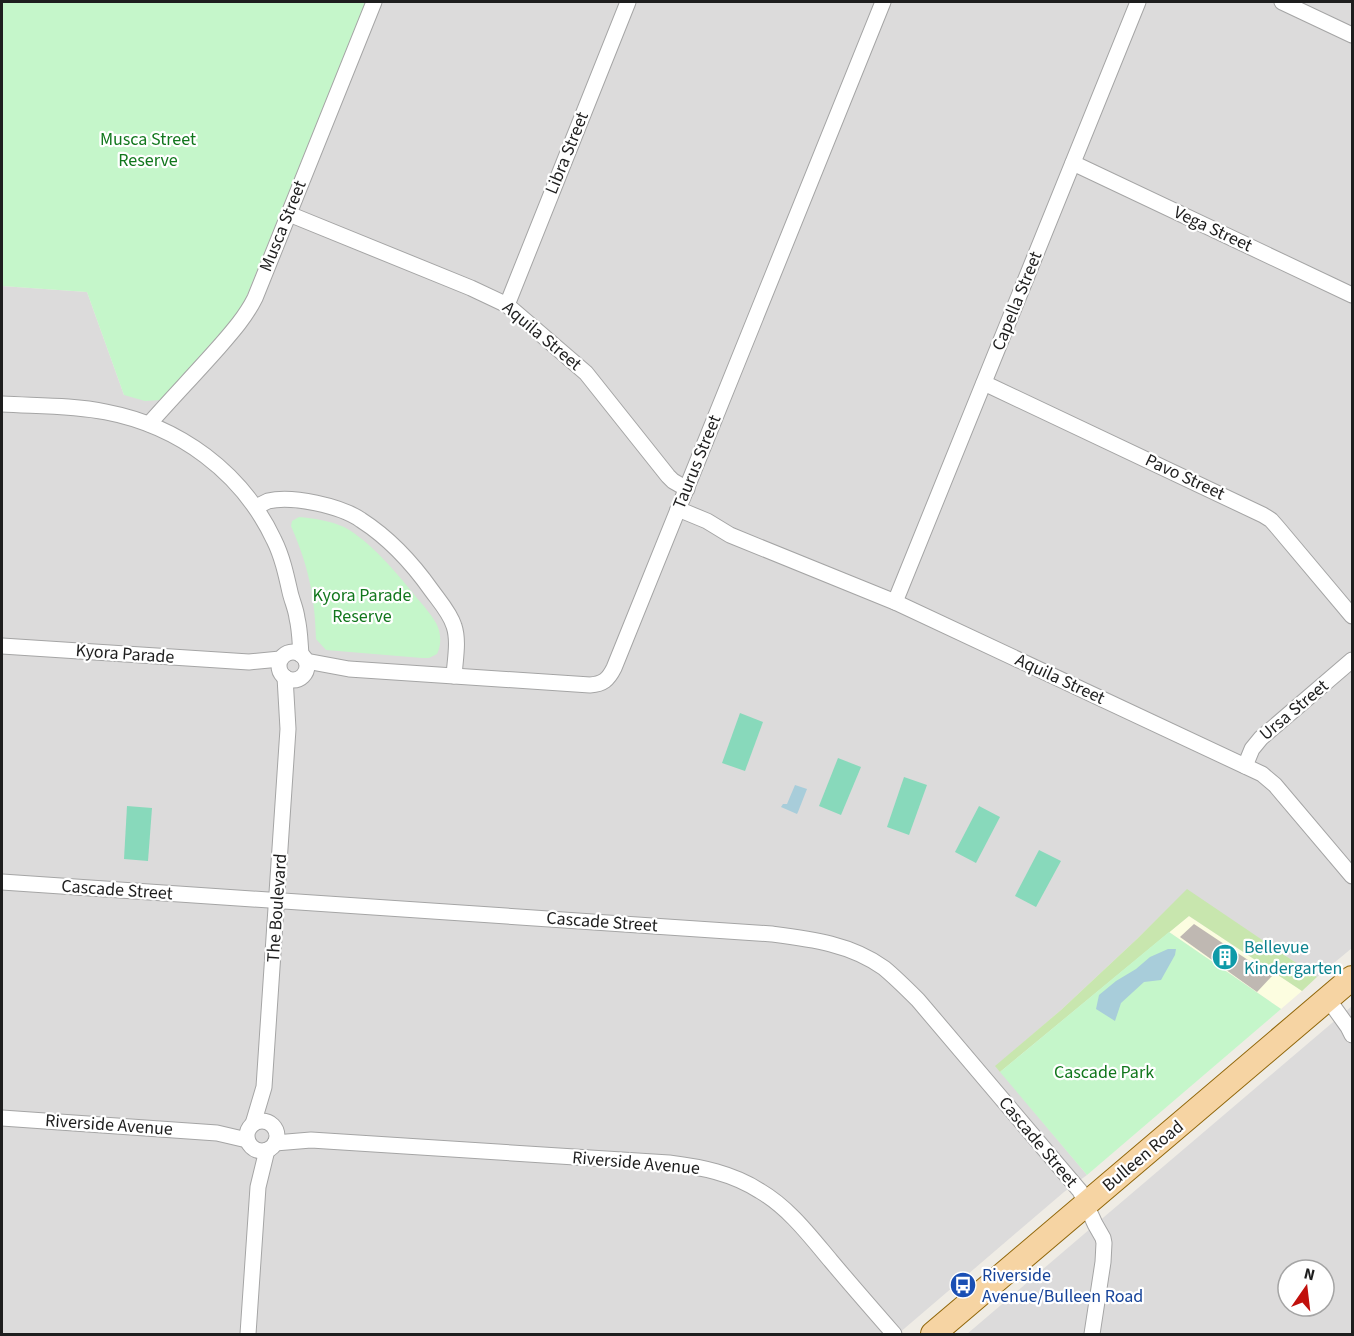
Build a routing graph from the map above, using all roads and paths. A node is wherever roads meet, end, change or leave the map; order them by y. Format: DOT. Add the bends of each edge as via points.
graph roads {
  1 [pos="374,2"];
  2 [pos="628,2"];
  3 [pos="883,2"];
  4 [pos="1138,2"];
  5 [pos="1282,2"];
  6 [pos="1353,35"];
  7 [pos="1073,163"];
  8 [pos="289,214"];
  9 [pos="1353,295"];
  10 [pos="507,305"];
  11 [pos="984,382"];
  12 [pos="2,404"];
  13 [pos="149,424"];
  14 [pos="687,489"];
  15 [pos="256,507"];
  16 [pos="676,513"];
  17 [pos="896,602"];
  18 [pos="1353,616"];
  19 [pos="2,646"];
  20 [pos="1353,660"];
  21 [pos="293,666"];
  22 [pos="454,676"];
  23 [pos="1245,765"];
  24 [pos="1353,876"];
  25 [pos="2,882"];
  26 [pos="277,900"];
  27 [pos="1353,978"];
  28 [pos="1328,999"];
  29 [pos="1353,1035"];
  30 [pos="2,1118"];
  31 [pos="261,1136"];
  32 [pos="1086,1205"];
  33 [pos="248,1335"];
  34 [pos="894,1335"];
  35 [pos="933,1335"];
  36 [pos="1092,1335"];
  1 -- 8 [label="street, Musca Street"];
  2 -- 10 [label="street, Libra Street"];
  3 -- 14 [label="street, Taurus Street"];
  4 -- 7 [label="street, Capella Street"];
  5 -- 6 [label="street"];
  7 -- 9 [label="street, Vega Street"];
  7 -- 11 [label="street, Capella Street"];
  8 -- 10 [label="street, Aquila Street"];
  8 -- 13 [label="street, Musca Street" via="243,319"];
  10 -- 14 [label="street, Aquila Street" via="586,373 668,476"];
  11 -- 17 [label="street, Capella Street"];
  11 -- 18 [label="street, Pavo Street" via="1271,520"];
  12 -- 13 [label="street, The Boulevard" via="104,411"];
  13 -- 15 [label="street, The Boulevard" via="207,456"];
  14 -- 16 [label="street, Taurus Street"];
  15 -- 21 [label="street, The Boulevard" via="275,542 291,594 288,640"];
  15 -- 22 [label="street" via="284,500 322,504 360,519 379,533 414,568 449,615 456,634"];
  16 -- 17 [label="street, Aquila Street" via="703,528 730,535"];
  16 -- 22 [label="street, Taurus Street" via="614,668 604,683"];
  17 -- 23 [label="street, Aquila Street"];
  19 -- 21 [label="street, Kyora Parade"];
  20 -- 23 [label="street, Ursa Street" via="1261,738"];
  21 -- 22 [label="street, Taurus Street"];
  21 -- 26 [label="street, The Boulevard"];
  23 -- 24 [label="street, Aquila Street" via="1275,785"];
  25 -- 26 [label="street, Cascade Street"];
  26 -- 31 [label="street, The Boulevard"];
  26 -- 32 [label="street, Cascade Street" via="772,934 840,946 883,967 918,1000 1076,1186"];
  27 -- 28 [label="main road, Bulleen Road"];
  28 -- 29 [label="street"];
  28 -- 32 [label="main road, Bulleen Road"];
  30 -- 31 [label="street, Riverside Avenue"];
  31 -- 33 [label="street, The Boulevard"];
  31 -- 34 [label="street, Riverside Avenue" via="669,1163 718,1172 760,1191 795,1220"];
  32 -- 35 [label="main road, Bulleen Road"];
  32 -- 36 [label="street, Cascade Street" via="1104,1243"];
}
